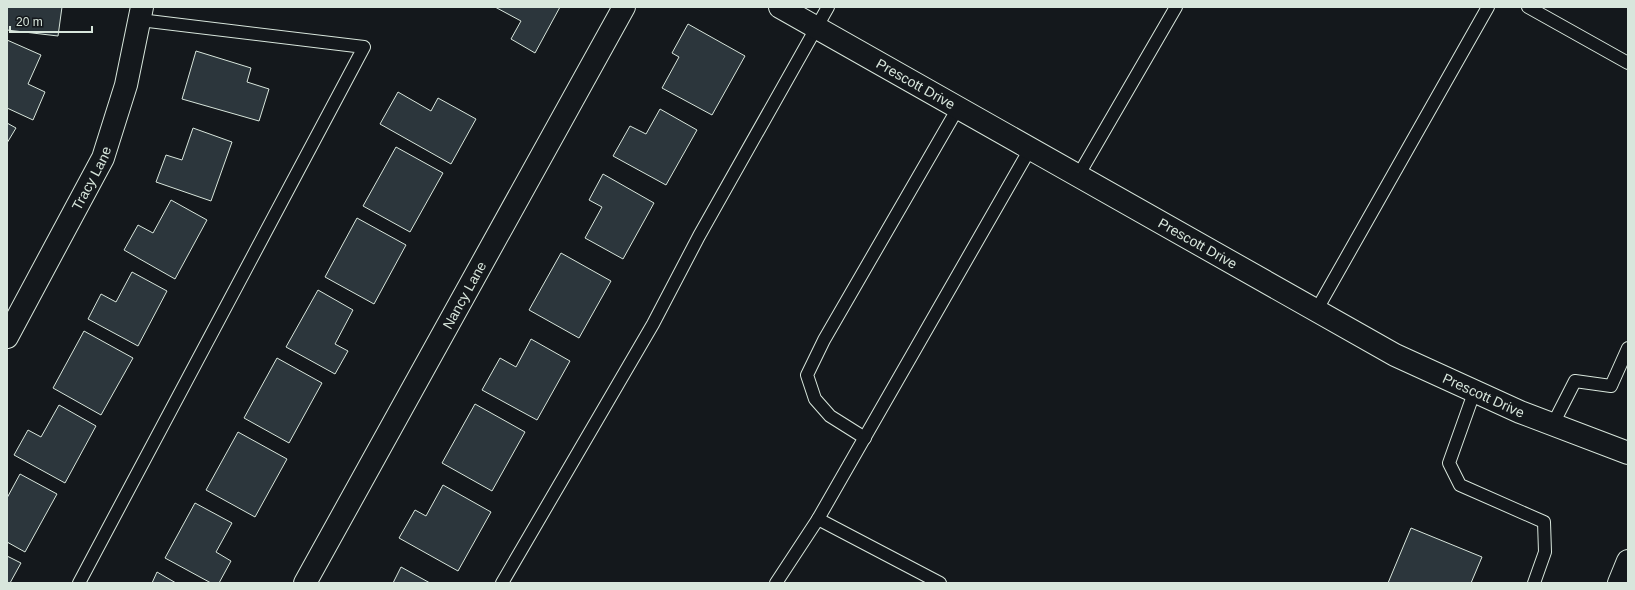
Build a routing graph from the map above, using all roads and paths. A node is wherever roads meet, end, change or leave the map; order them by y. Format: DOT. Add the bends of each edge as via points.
graph roads {
  1 [pos="624,7"];
  2 [pos="780,7"];
  3 [pos="828,7"];
  4 [pos="1176,7"];
  5 [pos="1488,7"];
  6 [pos="1528,7"];
  7 [pos="141,13"];
  8 [pos="816,28"];
  9 [pos="1628,64"];
  10 [pos="958,108"];
  11 [pos="1030,149"];
  12 [pos="1078,176"];
  13 [pos="1316,311"];
  14 [pos="7,337"];
  15 [pos="1628,348"];
  16 [pos="1475,390"];
  17 [pos="1553,424"];
  18 [pos="865,438"];
  19 [pos="1628,453"];
  20 [pos="818,519"];
  21 [pos="1628,561"];
  22 [pos="79,583"];
  23 [pos="305,583"];
  24 [pos="502,583"];
  25 [pos="776,583"];
  26 [pos="940,583"];
  27 [pos="1534,583"];
  28 [pos="1619,583"];
  1 -- 23 [label="street, Nancy Lane"];
  2 -- 8 [label="street, Prescott Drive"];
  3 -- 8 [label="lane"];
  4 -- 12 [label="lane"];
  5 -- 13 [label="lane"];
  6 -- 9 [label="lane"];
  7 -- 14 [label="street, Tracy Lane" via="126,85 103,158"];
  7 -- 22 [label="lane" via="364,46"];
  8 -- 10 [label="street, Prescott Drive"];
  8 -- 24 [label="lane" via="652,324"];
  10 -- 11 [label="street, Prescott Drive"];
  10 -- 18 [label="lane" via="824,340 807,375 815,399 830,416"];
  11 -- 12 [label="street, Prescott Drive"];
  11 -- 18 [label="lane"];
  12 -- 13 [label="street, Prescott Drive"];
  13 -- 16 [label="street, Prescott Drive" via="1395,355"];
  15 -- 17 [label="lane" via="1611,386 1575,381"];
  16 -- 17 [label="street, Prescott Drive" via="1520,412"];
  16 -- 27 [label="lane" via="1449,463 1460,485 1544,522 1546,552"];
  17 -- 19 [label="street, Prescott Drive"];
  18 -- 20 [label="lane"];
  20 -- 25 [label="lane"];
  20 -- 26 [label="lane"];
  21 -- 28 [label="street"];
}
